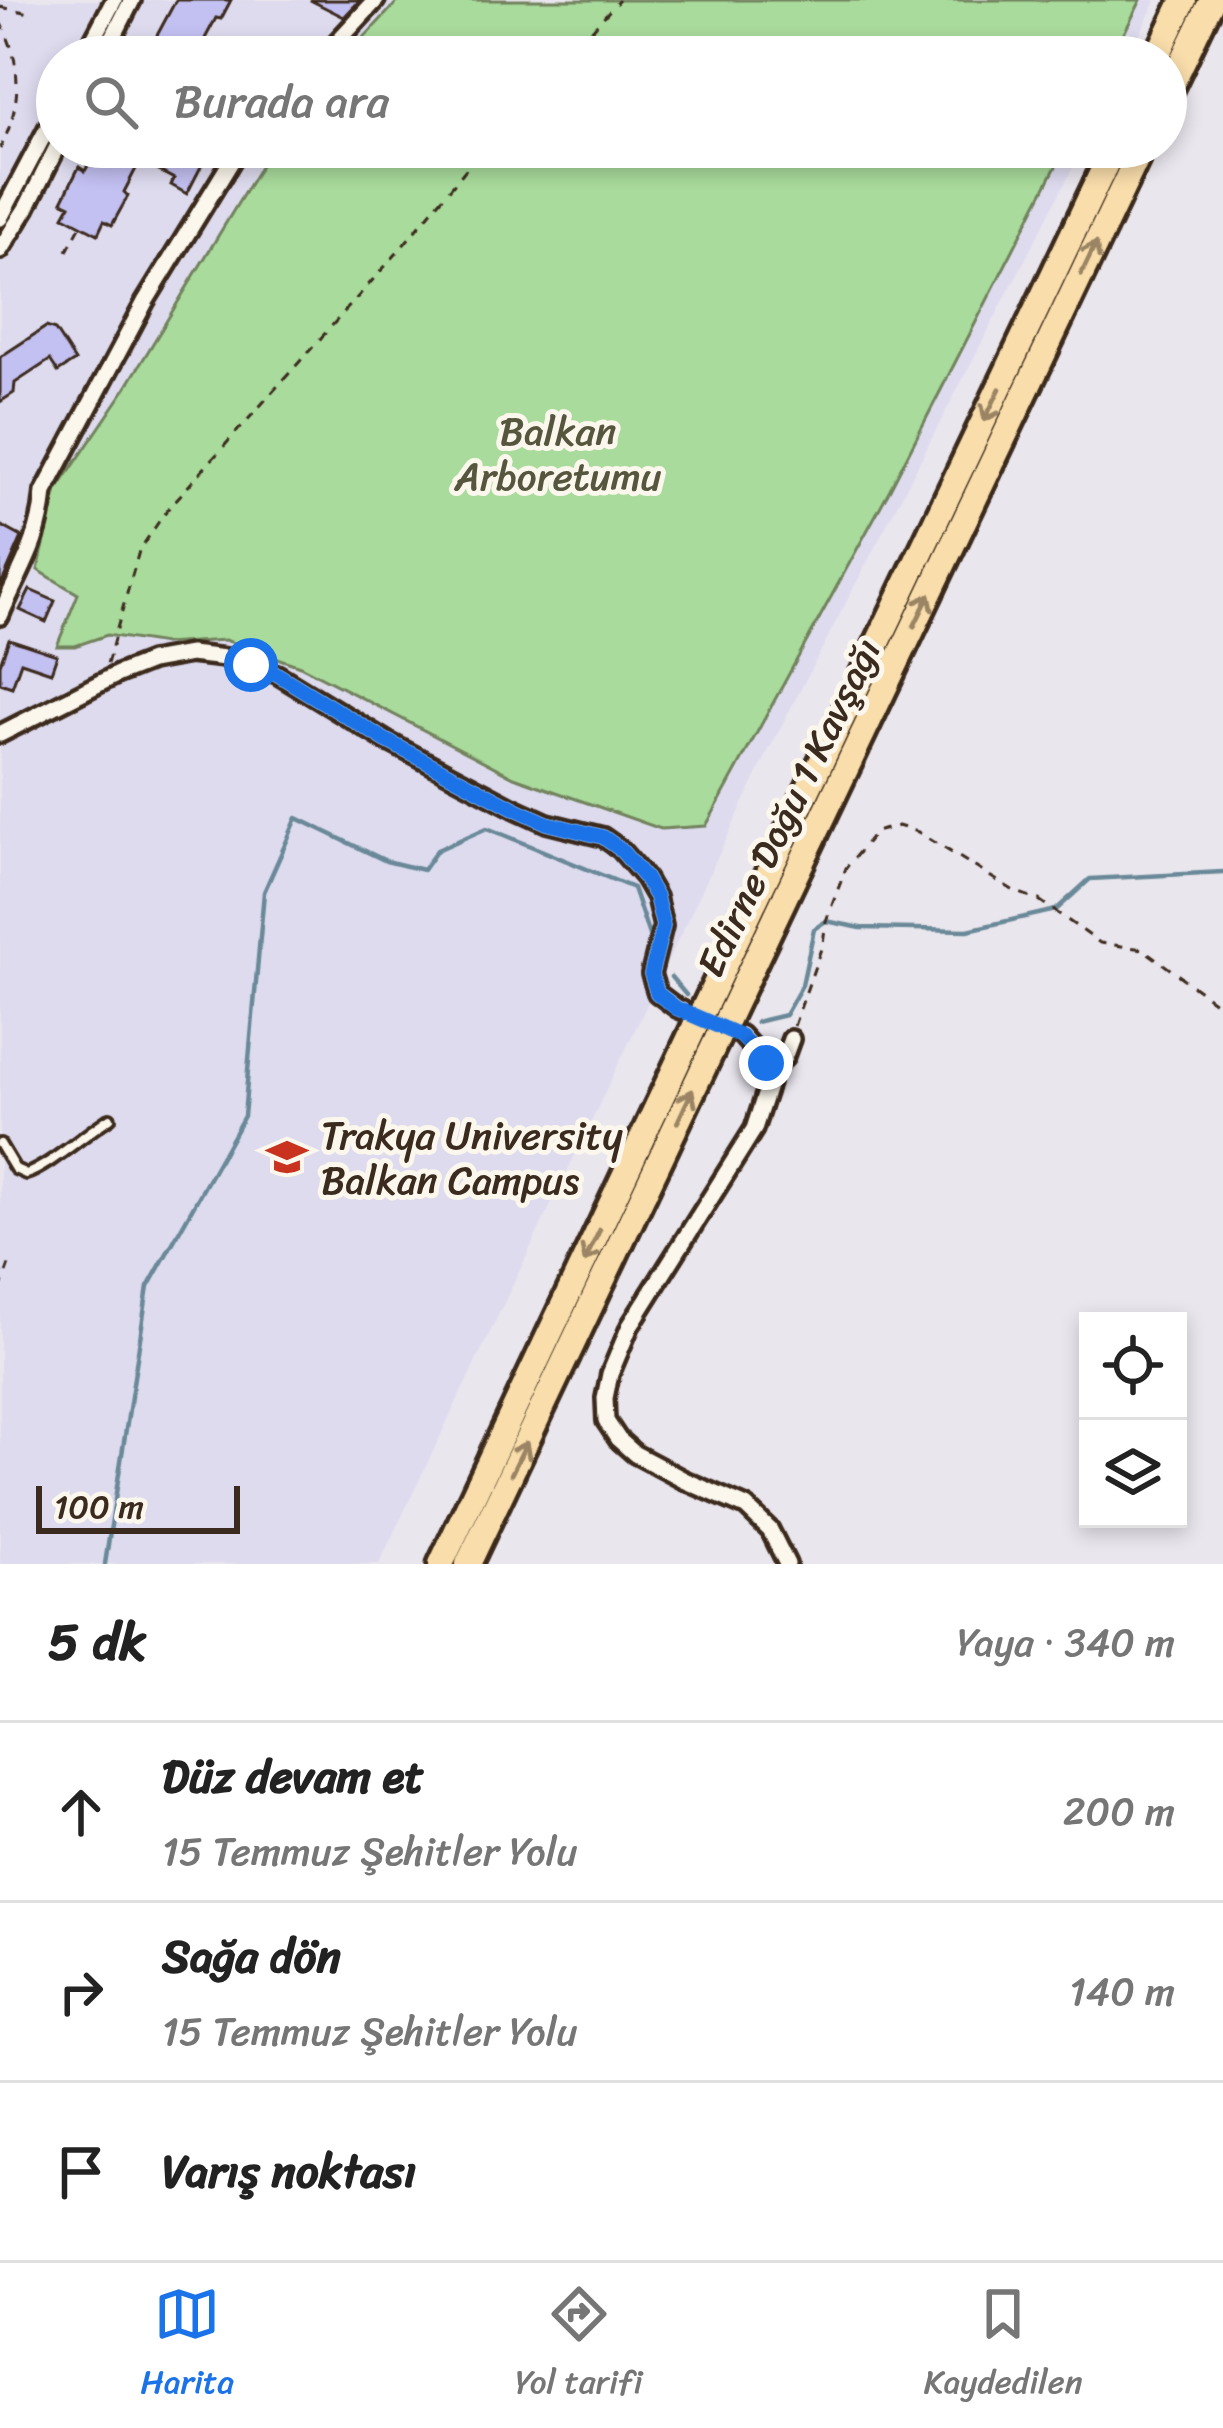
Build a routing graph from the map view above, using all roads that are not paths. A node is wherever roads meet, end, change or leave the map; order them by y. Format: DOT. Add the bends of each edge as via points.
graph roads {
  1 [pos="114,0"];
  2 [pos="131,0"];
  3 [pos="376,0"];
  4 [pos="1184,0"];
  5 [pos="1212,0"];
  6 [pos="95,36"];
  7 [pos="114,36"];
  8 [pos="343,36"];
  9 [pos="1167,36"];
  10 [pos="1187,52"];
  11 [pos="36,155"];
  12 [pos="42,168"];
  13 [pos="227,168"];
  14 [pos="1104,168"];
  15 [pos="1132,168"];
  16 [pos="6,220"];
  17 [pos="0,250"];
  18 [pos="0,616"];
  19 [pos="0,734"];
  20 [pos="711,1023"];
  21 [pos="791,1039"];
  22 [pos="767,1071"];
  23 [pos="110,1118"];
  24 [pos="0,1144"];
  25 [pos="441,1564"];
  26 [pos="468,1564"];
  27 [pos="787,1564"];
  1 -- 6 [label="street"];
  2 -- 7 [label="street"];
  3 -- 8 [label="street"];
  4 -- 9 [label="highway"];
  5 -- 10 [label="highway"];
  11 -- 16 [label="street"];
  12 -- 16 [label="street"];
  13 -- 18 [label="street" via="44,492 34,545"];
  14 -- 20 [label="highway, Edirne Doğu 1 Kavşağı, one-way"];
  20 -- 15 [label="highway, Edirne Doğu 1 Kavşağı, one-way"];
  16 -- 17 [label="street"];
  19 -- 22 [label="street" via="151,661 233,658 277,674 514,808 603,837 656,897 663,926 651,974 657,993 741,1036"];
  20 -- 25 [label="highway, Edirne Doğu 1 Kavşağı, one-way"];
  26 -- 20 [label="highway, Edirne Doğu 1 Kavşağı, one-way"];
  21 -- 22 [label="street"];
  22 -- 27 [label="street" via="754,1129 630,1325 605,1398 618,1439 746,1507 770,1530"];
  23 -- 24 [label="lane" via="26,1174"];
}
